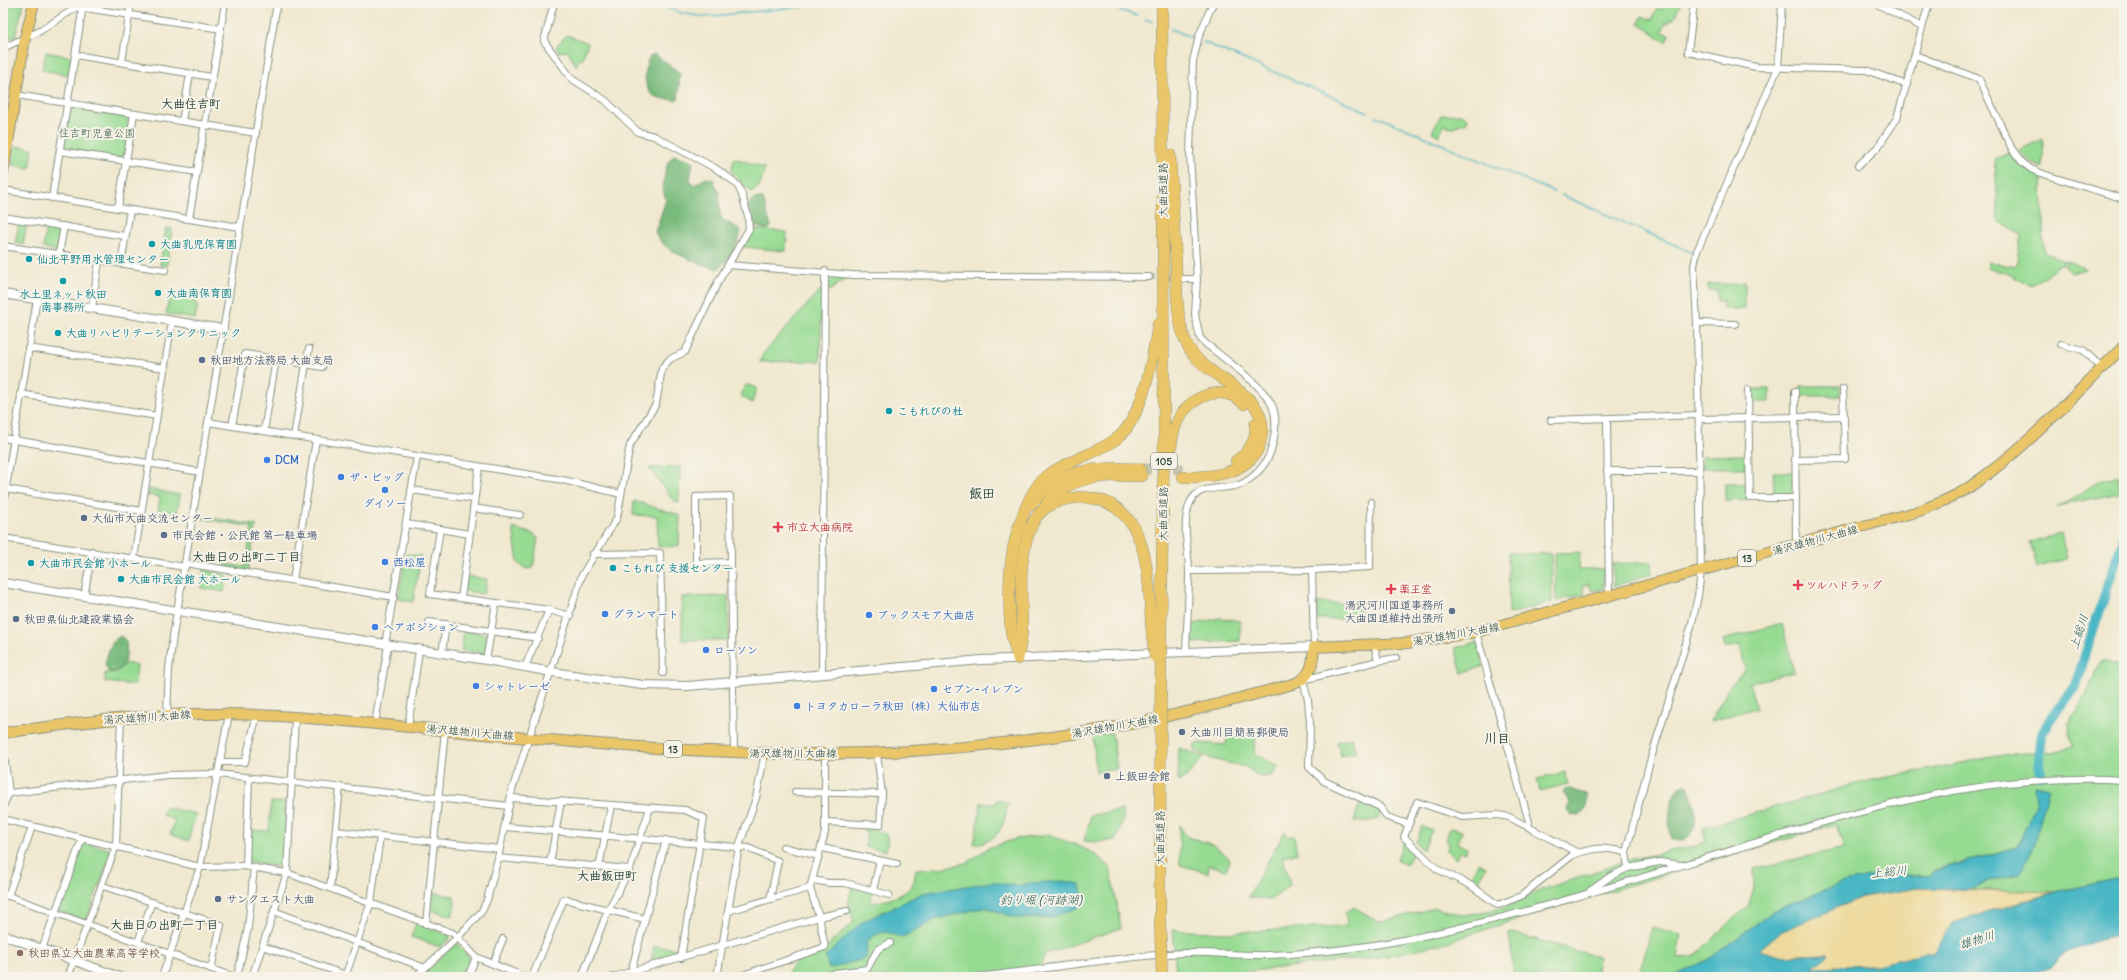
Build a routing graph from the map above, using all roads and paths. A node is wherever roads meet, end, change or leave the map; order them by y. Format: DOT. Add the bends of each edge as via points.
graph roads {
  1 [pos="34,3"];
  2 [pos="132,3"];
  3 [pos="225,3"];
  4 [pos="277,3"];
  5 [pos="554,3"];
  6 [pos="1213,3"];
  7 [pos="1694,3"];
  8 [pos="1782,3"];
  9 [pos="1875,3"];
  10 [pos="1929,3"];
  11 [pos="81,5"];
  12 [pos="1162,8"];
  13 [pos="130,15"];
  14 [pos="1922,27"];
  15 [pos="221,29"];
  16 [pos="25,38"];
  17 [pos="3,48"];
  18 [pos="75,55"];
  19 [pos="1915,55"];
  20 [pos="122,62"];
  21 [pos="1778,68"];
  22 [pos="190,74"];
  23 [pos="212,78"];
  24 [pos="1908,85"];
  25 [pos="16,95"];
  26 [pos="68,103"];
  27 [pos="134,114"];
  28 [pos="182,121"];
  29 [pos="204,125"];
  30 [pos="256,133"];
  31 [pos="60,151"];
  32 [pos="126,161"];
  33 [pos="1858,166"];
  34 [pos="197,172"];
  35 [pos="3,173"];
  36 [pos="3,190"];
  37 [pos="52,198"];
  38 [pos="2124,199"];
  39 [pos="118,208"];
  40 [pos="130,210"];
  41 [pos="3,217"];
  42 [pos="188,219"];
  43 [pos="64,226"];
  44 [pos="240,228"];
  45 [pos="125,236"];
  46 [pos="3,246"];
  47 [pos="59,254"];
  48 [pos="99,261"];
  49 [pos="121,264"];
  50 [pos="728,265"];
  51 [pos="165,270"];
  52 [pos="825,271"];
  53 [pos="1149,277"];
  54 [pos="1182,279"];
  55 [pos="1197,279"];
  56 [pos="1164,287"];
  57 [pos="3,294"];
  58 [pos="37,300"];
  59 [pos="92,308"];
  60 [pos="172,321"];
  61 [pos="1697,323"];
  62 [pos="1735,324"];
  63 [pos="223,329"];
  64 [pos="2060,344"];
  65 [pos="2124,346"];
  66 [pos="28,348"];
  67 [pos="309,349"];
  68 [pos="276,359"];
  69 [pos="306,364"];
  70 [pos="322,367"];
  71 [pos="165,368"];
  72 [pos="2102,368"];
  73 [pos="1843,389"];
  74 [pos="1748,390"];
  75 [pos="1795,390"];
  76 [pos="20,394"];
  77 [pos="157,416"];
  78 [pos="1844,416"];
  79 [pos="1699,417"];
  80 [pos="1795,417"];
  81 [pos="1748,418"];
  82 [pos="1607,419"];
  83 [pos="1551,420"];
  84 [pos="208,422"];
  85 [pos="232,426"];
  86 [pos="264,431"];
  87 [pos="294,436"];
  88 [pos="3,438"];
  89 [pos="14,440"];
  90 [pos="316,440"];
  91 [pos="417,457"];
  92 [pos="1795,460"];
  93 [pos="149,463"];
  94 [pos="479,467"];
  95 [pos="1607,471"];
  96 [pos="1699,471"];
  97 [pos="200,472"];
  98 [pos="6,488"];
  99 [pos="411,490"];
  100 [pos="621,494"];
  101 [pos="1796,498"];
  102 [pos="474,500"];
  103 [pos="1372,502"];
  104 [pos="3,505"];
  105 [pos="473,508"];
  106 [pos="142,511"];
  107 [pos="1040,513"];
  108 [pos="520,516"];
  109 [pos="406,524"];
  110 [pos="1018,529"];
  111 [pos="440,530"];
  112 [pos="469,534"];
  113 [pos="3,538"];
  114 [pos="1796,545"];
  115 [pos="92,551"];
  116 [pos="594,554"];
  117 [pos="134,558"];
  118 [pos="731,562"];
  119 [pos="185,565"];
  120 [pos="1312,570"];
  121 [pos="1189,571"];
  122 [pos="1701,571"];
  123 [pos="293,580"];
  124 [pos="3,583"];
  125 [pos="1609,596"];
  126 [pos="84,597"];
  127 [pos="394,597"];
  128 [pos="461,598"];
  129 [pos="496,603"];
  130 [pos="549,610"];
  131 [pos="177,612"];
  132 [pos="570,616"];
  133 [pos="429,622"];
  134 [pos="446,624"];
  135 [pos="492,631"];
  136 [pos="1476,632"];
  137 [pos="1156,634"];
  138 [pos="538,638"];
  139 [pos="1374,644"];
  140 [pos="386,645"];
  141 [pos="1314,647"];
  142 [pos="419,650"];
  143 [pos="1186,651"];
  144 [pos="442,653"];
  145 [pos="1396,658"];
  146 [pos="1018,659"];
  147 [pos="486,660"];
  148 [pos="1378,661"];
  149 [pos="525,667"];
  150 [pos="552,672"];
  151 [pos="662,673"];
  152 [pos="822,674"];
  153 [pos="1302,680"];
  154 [pos="734,683"];
  155 [pos="167,714"];
  156 [pos="229,714"];
  157 [pos="257,715"];
  158 [pos="121,718"];
  159 [pos="295,718"];
  160 [pos="375,724"];
  161 [pos="408,727"];
  162 [pos="445,730"];
  163 [pos="3,733"];
  164 [pos="529,737"];
  165 [pos="3,746"];
  166 [pos="734,752"];
  167 [pos="765,753"];
  168 [pos="877,753"];
  169 [pos="824,754"];
  170 [pos="221,762"];
  171 [pos="218,774"];
  172 [pos="249,778"];
  173 [pos="118,780"];
  174 [pos="2124,780"];
  175 [pos="291,781"];
  176 [pos="340,786"];
  177 [pos="795,792"];
  178 [pos="9,793"];
  179 [pos="825,793"];
  180 [pos="882,794"];
  181 [pos="439,798"];
  182 [pos="511,798"];
  183 [pos="561,801"];
  184 [pos="3,806"];
  185 [pos="509,806"];
  186 [pos="611,806"];
  187 [pos="650,808"];
  188 [pos="3,820"];
  189 [pos="825,822"];
  190 [pos="1408,824"];
  191 [pos="1528,826"];
  192 [pos="32,827"];
  193 [pos="505,827"];
  194 [pos="336,831"];
  195 [pos="556,831"];
  196 [pos="380,836"];
  197 [pos="606,836"];
  198 [pos="640,838"];
  199 [pos="82,839"];
  200 [pos="666,840"];
  201 [pos="434,842"];
  202 [pos="700,842"];
  203 [pos="116,846"];
  204 [pos="740,846"];
  205 [pos="783,847"];
  206 [pos="822,848"];
  207 [pos="500,849"];
  208 [pos="1626,852"];
  209 [pos="1578,853"];
  210 [pos="819,856"];
  211 [pos="498,858"];
  212 [pos="880,861"];
  213 [pos="550,862"];
  214 [pos="896,864"];
  215 [pos="1682,865"];
  216 [pos="246,866"];
  217 [pos="200,867"];
  218 [pos="599,867"];
  219 [pos="254,868"];
  220 [pos="1628,868"];
  221 [pos="630,869"];
  222 [pos="287,873"];
  223 [pos="813,880"];
  224 [pos="103,886"];
  225 [pos="330,888"];
  226 [pos="810,888"];
  227 [pos="873,890"];
  228 [pos="1588,893"];
  229 [pos="5,895"];
  230 [pos="889,895"];
  231 [pos="770,899"];
  232 [pos="152,902"];
  233 [pos="371,902"];
  234 [pos="608,910"];
  235 [pos="274,911"];
  236 [pos="728,911"];
  237 [pos="847,911"];
  238 [pos="55,912"];
  239 [pos="184,912"];
  240 [pos="819,917"];
  241 [pos="645,919"];
  242 [pos="88,924"];
  243 [pos="426,924"];
  244 [pos="3,935"];
  245 [pos="458,937"];
  246 [pos="503,939"];
  247 [pos="138,942"];
  248 [pos="358,942"];
  249 [pos="890,943"];
  250 [pos="722,945"];
  251 [pos="262,946"];
  252 [pos="42,950"];
  253 [pos="170,954"];
  254 [pos="476,957"];
  255 [pos="681,958"];
  256 [pos="74,960"];
  257 [pos="493,964"];
  258 [pos="425,968"];
  259 [pos="212,969"];
  260 [pos="631,974"];
  261 [pos="345,976"];
  262 [pos="68,977"];
  263 [pos="120,977"];
  264 [pos="162,977"];
  265 [pos="234,977"];
  266 [pos="237,977"];
  267 [pos="252,977"];
  268 [pos="415,977"];
  269 [pos="468,977"];
  270 [pos="525,977"];
  271 [pos="532,977"];
  272 [pos="582,977"];
  273 [pos="614,977"];
  274 [pos="716,977"];
  275 [pos="737,977"];
  276 [pos="825,977"];
  277 [pos="976,977"];
  278 [pos="1162,977"];
  1 -- 16 [label="main road"];
  2 -- 13 [label="street"];
  3 -- 15 [label="street"];
  4 -- 30 [label="street"];
  5 -- 50 [label="street" via="544,42 572,79 605,100 638,132 654,136 715,168 738,186 748,216 749,229"];
  6 -- 55 [label="street" via="1192,61 1190,154"];
  7 -- 21 [label="street" via="1688,52 1756,67"];
  8 -- 21 [label="street"];
  9 -- 14 [label="street"];
  10 -- 14 [label="street"];
  11 -- 13 [label="street"];
  11 -- 16 [label="street"];
  11 -- 18 [label="street"];
  12 -- 56 [label="highway, 大曲西道路 / 105"];
  12 -- 137 [label="highway" via="1180,323 1186,344 1196,357 1254,404 1263,428 1257,452 1240,466 1215,476 1183,473 1231,464 1244,456 1256,430 1254,418 1248,408 1238,398 1226,392 1214,393 1194,402 1179,419 1173,437 1168,473"];
  13 -- 15 [label="street"];
  13 -- 20 [label="street"];
  14 -- 19 [label="street"];
  15 -- 23 [label="street"];
  16 -- 17 [label="street"];
  16 -- 25 [label="main road"];
  18 -- 20 [label="street"];
  18 -- 26 [label="street"];
  19 -- 24 [label="street"];
  19 -- 38 [label="street" via="1979,79 2016,157 2031,169"];
  20 -- 22 [label="street"];
  21 -- 24 [label="street" via="1866,70"];
  21 -- 61 [label="street" via="1697,251 1694,266"];
  22 -- 23 [label="street"];
  22 -- 28 [label="street"];
  23 -- 29 [label="street"];
  24 -- 33 [label="street" via="1901,110 1893,126 1878,147"];
  25 -- 26 [label="street"];
  25 -- 35 [label="main road"];
  26 -- 27 [label="street"];
  26 -- 31 [label="street"];
  27 -- 28 [label="street"];
  27 -- 32 [label="street"];
  28 -- 29 [label="street"];
  29 -- 30 [label="street"];
  29 -- 34 [label="street"];
  30 -- 44 [label="street"];
  31 -- 32 [label="street"];
  31 -- 37 [label="street"];
  32 -- 34 [label="street"];
  32 -- 39 [label="street"];
  34 -- 42 [label="street"];
  36 -- 37 [label="street"];
  37 -- 39 [label="street"];
  39 -- 40 [label="street"];
  40 -- 42 [label="street"];
  40 -- 45 [label="street"];
  41 -- 43 [label="street"];
  42 -- 44 [label="street"];
  43 -- 45 [label="street"];
  43 -- 47 [label="street"];
  44 -- 63 [label="street"];
  45 -- 49 [label="street"];
  46 -- 47 [label="street"];
  47 -- 48 [label="street"];
  48 -- 49 [label="street"];
  48 -- 59 [label="street"];
  49 -- 51 [label="street"];
  50 -- 52 [label="street"];
  50 -- 100 [label="street" via="685,352 670,359 662,368 656,404 636,435 628,454"];
  52 -- 53 [label="street" via="853,274"];
  52 -- 152 [label="street"];
  54 -- 55 [label="street"];
  55 -- 121 [label="street" via="1195,315 1200,338 1266,394 1275,412 1276,429 1270,455 1250,479 1232,487 1209,488 1194,495 1187,514"];
  56 -- 110 [label="highway" via="1154,352 1135,413 1123,433 1110,444 1051,472 1038,484 1029,498"];
  56 -- 137 [label="highway, 大曲西道路 / 105" via="1164,440"];
  57 -- 58 [label="street"];
  58 -- 59 [label="street"];
  58 -- 66 [label="street"];
  59 -- 60 [label="street"];
  60 -- 63 [label="street"];
  60 -- 71 [label="street"];
  61 -- 62 [label="street"];
  61 -- 79 [label="street"];
  63 -- 84 [label="street"];
  64 -- 72 [label="street" via="2083,350"];
  65 -- 72 [label="main road, 湯沢雄物川大曲線 / 13"];
  66 -- 71 [label="street"];
  66 -- 76 [label="street"];
  67 -- 69 [label="street"];
  68 -- 69 [label="street"];
  68 -- 85 [label="street" via="245,354"];
  68 -- 86 [label="street"];
  69 -- 70 [label="street"];
  69 -- 87 [label="street"];
  71 -- 77 [label="street"];
  72 -- 114 [label="main road, 湯沢雄物川大曲線 / 13" via="2015,452 1970,487 1919,511"];
  73 -- 78 [label="street"];
  74 -- 81 [label="street"];
  75 -- 80 [label="street"];
  76 -- 77 [label="street"];
  76 -- 89 [label="street"];
  77 -- 93 [label="street"];
  78 -- 80 [label="street"];
  78 -- 92 [label="street" via="1845,460"];
  79 -- 81 [label="street"];
  79 -- 82 [label="street"];
  79 -- 96 [label="street"];
  80 -- 81 [label="street"];
  80 -- 92 [label="street"];
  81 -- 101 [label="street" via="1750,498"];
  82 -- 83 [label="street"];
  82 -- 95 [label="street"];
  84 -- 85 [label="street"];
  84 -- 97 [label="street"];
  85 -- 86 [label="street"];
  86 -- 87 [label="street"];
  87 -- 90 [label="street"];
  88 -- 89 [label="street"];
  89 -- 93 [label="street"];
  89 -- 98 [label="street"];
  90 -- 91 [label="street"];
  90 -- 123 [label="street"];
  91 -- 94 [label="street"];
  91 -- 99 [label="street"];
  92 -- 101 [label="street"];
  93 -- 97 [label="street"];
  93 -- 106 [label="street"];
  94 -- 100 [label="street" via="563,480"];
  94 -- 102 [label="street"];
  95 -- 96 [label="street"];
  95 -- 125 [label="street"];
  96 -- 122 [label="street"];
  97 -- 119 [label="street"];
  98 -- 104 [label="street"];
  98 -- 106 [label="street"];
  99 -- 102 [label="street"];
  99 -- 109 [label="street"];
  100 -- 116 [label="street" via="612,528"];
  101 -- 114 [label="street"];
  102 -- 105 [label="street"];
  103 -- 120 [label="street" via="1370,567"];
  105 -- 108 [label="street"];
  105 -- 112 [label="street"];
  106 -- 117 [label="street"];
  107 -- 110 [label="highway" via="1051,497 1060,490 1086,478 1141,472 1106,467 1087,469 1061,479 1032,504"];
  107 -- 137 [label="highway" via="1059,500 1078,497 1100,500 1122,511 1131,520 1139,537 1144,558"];
  107 -- 146 [label="highway" via="1027,537 1022,557 1022,631"];
  109 -- 111 [label="street"];
  109 -- 127 [label="street"];
  110 -- 146 [label="highway" via="1010,587 1011,632"];
  111 -- 112 [label="street"];
  111 -- 128 [label="street" via="430,594"];
  112 -- 128 [label="street"];
  113 -- 115 [label="street"];
  114 -- 122 [label="main road, 湯沢雄物川大曲線 / 13"];
  115 -- 117 [label="street"];
  115 -- 126 [label="street"];
  116 -- 132 [label="street" via="582,575"];
  116 -- 151 [label="street" via="660,553"];
  117 -- 119 [label="street"];
  118 -- 118 [label="street" via="730,496 696,497 696,563"];
  118 -- 154 [label="street"];
  119 -- 123 [label="street"];
  119 -- 131 [label="street"];
  120 -- 121 [label="street"];
  120 -- 141 [label="street"];
  121 -- 143 [label="street"];
  122 -- 125 [label="main road, 湯沢雄物川大曲線 / 13"];
  122 -- 208 [label="street" via="1691,627 1649,765"];
  123 -- 127 [label="street"];
  124 -- 126 [label="street"];
  125 -- 136 [label="main road, 湯沢雄物川大曲線 / 13"];
  126 -- 131 [label="street"];
  127 -- 140 [label="street"];
  128 -- 129 [label="street"];
  129 -- 130 [label="street"];
  129 -- 135 [label="street"];
  130 -- 132 [label="street"];
  130 -- 138 [label="street"];
  131 -- 140 [label="street"];
  131 -- 155 [label="street" via="169,668"];
  132 -- 150 [label="street"];
  133 -- 134 [label="street"];
  134 -- 135 [label="street"];
  134 -- 144 [label="street"];
  135 -- 138 [label="street"];
  135 -- 147 [label="street"];
  136 -- 139 [label="main road, 湯沢雄物川大曲線 / 13" via="1435,640"];
  136 -- 191 [label="street" via="1529,822"];
  137 -- 278 [label="highway, 大曲西道路, bridge" via="1160,702"];
  138 -- 149 [label="street"];
  139 -- 141 [label="main road, 湯沢雄物川大曲線 / 13"];
  139 -- 148 [label="street"];
  140 -- 142 [label="street"];
  140 -- 160 [label="street"];
  141 -- 143 [label="street"];
  141 -- 153 [label="main road" via="1310,670"];
  142 -- 144 [label="street"];
  142 -- 161 [label="street"];
  143 -- 146 [label="street"];
  144 -- 147 [label="street"];
  145 -- 148 [label="street"];
  146 -- 152 [label="street"];
  147 -- 149 [label="street"];
  148 -- 153 [label="street"];
  149 -- 150 [label="street"];
  150 -- 154 [label="street" via="651,685"];
  150 -- 164 [label="street"];
  152 -- 154 [label="street"];
  153 -- 168 [label="main road, 湯沢雄物川大曲線 / 13" via="1195,710 1091,731"];
  153 -- 190 [label="street" via="1308,700 1311,770 1331,785 1380,807 1387,817"];
  154 -- 166 [label="street"];
  155 -- 156 [label="main road, 湯沢雄物川大曲線 / 13"];
  155 -- 158 [label="main road, 湯沢雄物川大曲線 / 13"];
  156 -- 157 [label="main road, 湯沢雄物川大曲線 / 13"];
  156 -- 170 [label="street"];
  157 -- 159 [label="main road, 湯沢雄物川大曲線 / 13"];
  157 -- 170 [label="street" via="245,762"];
  158 -- 163 [label="main road, 湯沢雄物川大曲線 / 13"];
  158 -- 173 [label="street"];
  159 -- 160 [label="main road, 湯沢雄物川大曲線 / 13"];
  159 -- 175 [label="street"];
  160 -- 161 [label="main road, 湯沢雄物川大曲線 / 13"];
  161 -- 162 [label="main road, 湯沢雄物川大曲線 / 13"];
  162 -- 164 [label="main road, 湯沢雄物川大曲線 / 13"];
  162 -- 181 [label="street"];
  164 -- 166 [label="main road, 湯沢雄物川大曲線 / 13" via="645,748"];
  164 -- 182 [label="street"];
  165 -- 178 [label="street"];
  166 -- 167 [label="main road, 湯沢雄物川大曲線 / 13"];
  167 -- 169 [label="main road, 湯沢雄物川大曲線 / 13"];
  167 -- 204 [label="street" via="756,798"];
  168 -- 169 [label="main road, 湯沢雄物川大曲線 / 13"];
  168 -- 180 [label="street"];
  169 -- 179 [label="street"];
  170 -- 171 [label="street"];
  171 -- 172 [label="street"];
  171 -- 173 [label="street" via="167,775"];
  171 -- 217 [label="street"];
  172 -- 175 [label="street"];
  172 -- 216 [label="street"];
  173 -- 178 [label="street"];
  173 -- 203 [label="street"];
  174 -- 215 [label="street" via="2036,780 1986,785 1923,796 1850,813"];
  175 -- 176 [label="street"];
  175 -- 222 [label="street"];
  176 -- 181 [label="street"];
  176 -- 194 [label="street"];
  177 -- 179 [label="street"];
  178 -- 184 [label="street"];
  179 -- 180 [label="street"];
  179 -- 189 [label="street"];
  180 -- 189 [label="street" via="880,825"];
  181 -- 185 [label="street"];
  181 -- 201 [label="street"];
  182 -- 183 [label="street"];
  182 -- 185 [label="street"];
  183 -- 186 [label="street"];
  183 -- 195 [label="street"];
  185 -- 193 [label="street"];
  186 -- 187 [label="street"];
  186 -- 197 [label="street"];
  187 -- 198 [label="street"];
  187 -- 202 [label="street" via="685,810 704,818"];
  188 -- 192 [label="street"];
  189 -- 206 [label="street"];
  190 -- 191 [label="street" via="1417,802 1462,817 1498,815"];
  190 -- 209 [label="street" via="1404,837 1437,869 1470,885 1498,905 1521,896 1559,864"];
  191 -- 209 [label="street"];
  192 -- 199 [label="street"];
  192 -- 229 [label="street"];
  193 -- 195 [label="street"];
  193 -- 207 [label="street"];
  194 -- 196 [label="street"];
  194 -- 225 [label="street"];
  195 -- 197 [label="street"];
  195 -- 213 [label="street"];
  196 -- 201 [label="street"];
  196 -- 233 [label="street"];
  197 -- 198 [label="street"];
  197 -- 218 [label="street"];
  198 -- 200 [label="street"];
  198 -- 221 [label="street"];
  199 -- 203 [label="street"];
  199 -- 238 [label="street"];
  200 -- 202 [label="street"];
  200 -- 241 [label="street"];
  201 -- 207 [label="street"];
  201 -- 243 [label="street"];
  202 -- 204 [label="street"];
  202 -- 255 [label="street"];
  203 -- 217 [label="street"];
  203 -- 224 [label="street"];
  204 -- 231 [label="street" via="778,861"];
  204 -- 236 [label="street"];
  205 -- 210 [label="street"];
  206 -- 210 [label="street"];
  206 -- 212 [label="street"];
  207 -- 211 [label="street"];
  208 -- 209 [label="street" via="1597,848"];
  208 -- 220 [label="street"];
  210 -- 223 [label="street"];
  211 -- 213 [label="street"];
  211 -- 245 [label="street" via="482,911"];
  212 -- 214 [label="street"];
  212 -- 227 [label="street"];
  213 -- 218 [label="street"];
  215 -- 220 [label="street" via="1660,862"];
  215 -- 228 [label="street"];
  216 -- 217 [label="street"];
  216 -- 219 [label="street"];
  217 -- 239 [label="street"];
  218 -- 221 [label="street"];
  219 -- 222 [label="street"];
  219 -- 266 [label="street" via="248,928"];
  220 -- 228 [label="street" via="1611,876"];
  221 -- 234 [label="street"];
  222 -- 225 [label="street"];
  222 -- 235 [label="street"];
  223 -- 226 [label="street"];
  223 -- 227 [label="street" via="845,883"];
  224 -- 232 [label="street"];
  224 -- 242 [label="street"];
  225 -- 233 [label="street"];
  226 -- 231 [label="street"];
  226 -- 240 [label="street"];
  227 -- 230 [label="street"];
  228 -- 277 [label="street" via="1434,934 1362,947 1267,955 1186,953"];
  229 -- 238 [label="street"];
  231 -- 236 [label="street"];
  232 -- 239 [label="street"];
  232 -- 247 [label="street"];
  233 -- 243 [label="street"];
  233 -- 248 [label="street"];
  234 -- 241 [label="street"];
  234 -- 271 [label="street" via="564,898"];
  234 -- 272 [label="street"];
  235 -- 248 [label="street"];
  235 -- 251 [label="street"];
  236 -- 250 [label="street"];
  237 -- 240 [label="street"];
  238 -- 242 [label="street"];
  238 -- 252 [label="street"];
  239 -- 253 [label="street"];
  239 -- 259 [label="street" via="221,925"];
  240 -- 250 [label="street"];
  240 -- 275 [label="street" via="825,947"];
  241 -- 260 [label="street"];
  242 -- 247 [label="street"];
  242 -- 256 [label="street"];
  243 -- 245 [label="street" via="454,933"];
  244 -- 252 [label="street"];
  245 -- 254 [label="street"];
  245 -- 258 [label="street"];
  246 -- 257 [label="street"];
  247 -- 253 [label="street"];
  248 -- 258 [label="street"];
  248 -- 261 [label="street"];
  249 -- 276 [label="street" via="878,949 866,969 835,973"];
  250 -- 255 [label="street"];
  250 -- 274 [label="street"];
  251 -- 261 [label="street"];
  251 -- 267 [label="street"];
  252 -- 256 [label="street"];
  253 -- 259 [label="street"];
  253 -- 264 [label="street"];
  254 -- 257 [label="street"];
  254 -- 269 [label="street"];
  255 -- 260 [label="street"];
  256 -- 262 [label="street"];
  256 -- 263 [label="street"];
  257 -- 270 [label="street"];
  258 -- 268 [label="street"];
  259 -- 265 [label="street"];
  260 -- 273 [label="street"];
}
